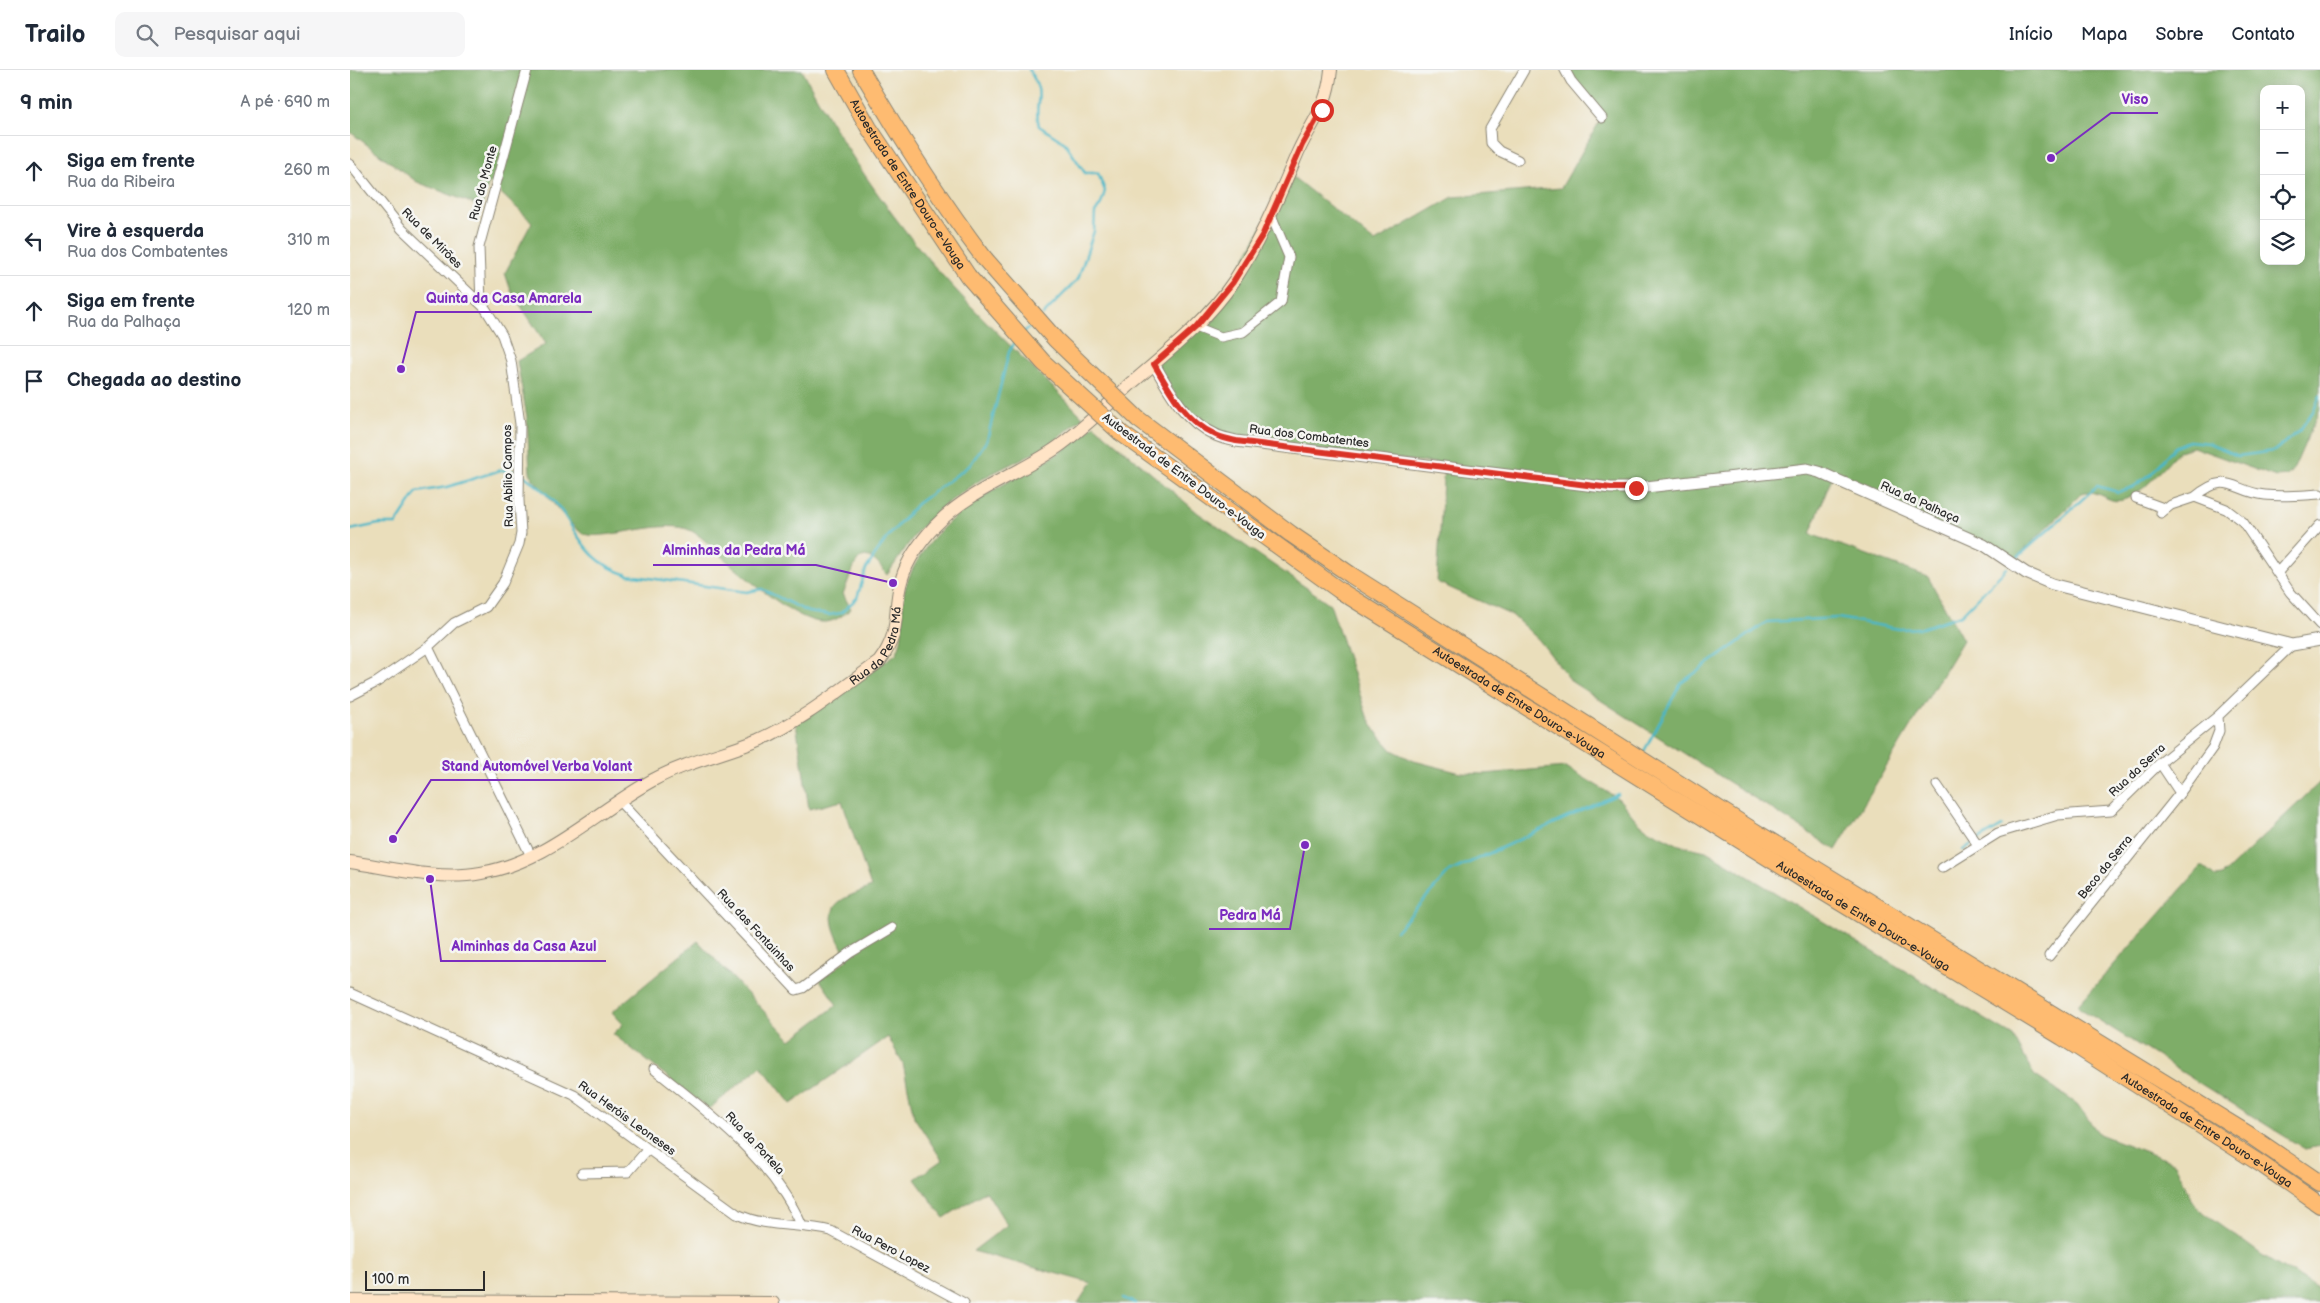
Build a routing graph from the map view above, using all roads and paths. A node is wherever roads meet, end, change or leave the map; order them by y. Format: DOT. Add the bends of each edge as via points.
graph roads {
  1 [pos="527,70"];
  2 [pos="836,70"];
  3 [pos="861,70"];
  4 [pos="1331,70"];
  5 [pos="1524,70"];
  6 [pos="1565,70"];
  7 [pos="1602,118"];
  8 [pos="1518,160"];
  9 [pos="350,164"];
  10 [pos="1271,215"];
  11 [pos="481,304"];
  12 [pos="1196,327"];
  13 [pos="1154,364"];
  14 [pos="1495,473"];
  15 [pos="2320,494"];
  16 [pos="2195,497"];
  17 [pos="2136,498"];
  18 [pos="2320,524"];
  19 [pos="2277,573"];
  20 [pos="2320,625"];
  21 [pos="2320,640"];
  22 [pos="2292,645"];
  23 [pos="428,647"];
  24 [pos="350,696"];
  25 [pos="2218,716"];
  26 [pos="2160,763"];
  27 [pos="1937,785"];
  28 [pos="2180,793"];
  29 [pos="619,801"];
  30 [pos="1978,845"];
  31 [pos="531,856"];
  32 [pos="350,862"];
  33 [pos="1942,868"];
  34 [pos="892,928"];
  35 [pos="2049,956"];
  36 [pos="350,993"];
  37 [pos="654,1069"];
  38 [pos="648,1149"];
  39 [pos="582,1173"];
  40 [pos="2320,1183"];
  41 [pos="2320,1205"];
  42 [pos="802,1226"];
  43 [pos="350,1302"];
  44 [pos="530,1303"];
  45 [pos="773,1303"];
  46 [pos="964,1303"];
  1 -- 11 [label="street, Rua do Monte" via="479,247"];
  2 -- 41 [label="highway, Autoestrada de Entre Douro-e-Vouga, bridge" via="869,128 968,276 1043,362 1121,433 1339,590 2062,1037"];
  3 -- 40 [label="highway, Autoestrada de Entre Douro-e-Vouga, bridge" via="957,222 985,259 1056,340 1138,419 1351,575 1746,826 2248,1134"];
  4 -- 10 [label="main road, Rua da Pedra Má" via="1322,110 1302,145"];
  5 -- 8 [label="street" via="1490,129 1491,143"];
  6 -- 7 [label="street"];
  9 -- 11 [label="street, Rua de Mirões" via="402,229"];
  10 -- 12 [label="main road, Rua da Pedra Má" via="1233,282"];
  10 -- 12 [label="street" via="1288,257 1281,302 1243,332 1221,337"];
  11 -- 23 [label="street, Rua Abílio Campos" via="502,335 511,361 520,424 521,533 503,583 486,607 454,623"];
  12 -- 13 [label="main road, Rua da Pedra Má"];
  13 -- 14 [label="street, Rua dos Combatentes" via="1174,398 1193,420 1214,434 1236,441"];
  13 -- 29 [label="main road, Rua da Pedra Má" via="1061,445 976,494 944,517 917,548 906,568 899,591 896,633 880,662 777,731 674,770"];
  14 -- 22 [label="street, Rua da Palhaça" via="1611,488 1636,488 1806,469 1984,545 2038,579"];
  15 -- 16 [label="street" via="2262,495 2224,483 2208,486"];
  16 -- 17 [label="street" via="2163,511"];
  16 -- 19 [label="street" via="2226,509 2243,522"];
  18 -- 19 [label="street"];
  19 -- 20 [label="street"];
  21 -- 22 [label="street, Rua da Palhaça"];
  22 -- 25 [label="street, Rua da Serra"];
  23 -- 24 [label="street, Rua Abílio Campos"];
  23 -- 31 [label="street"];
  25 -- 26 [label="street, Rua da Serra"];
  25 -- 28 [label="street, Beco da Serra" via="2219,731 2213,747"];
  26 -- 28 [label="street"];
  26 -- 30 [label="street, Rua da Serra" via="2111,811 2057,815 1998,833"];
  27 -- 30 [label="street"];
  28 -- 35 [label="street, Beco da Serra"];
  29 -- 31 [label="main road, Rua da Pedra Má"];
  29 -- 34 [label="street, Rua das Fontainhas" via="796,990 804,988 850,953"];
  30 -- 33 [label="street, Rua da Serra"];
  31 -- 32 [label="main road, Rua da Pedra Má" via="482,873 452,876"];
  36 -- 38 [label="street, Rua Heróis Leoneses" via="574,1095"];
  37 -- 42 [label="street, Rua da Portela" via="728,1128 794,1206"];
  38 -- 39 [label="street" via="628,1172"];
  38 -- 42 [label="street, Rua Heróis Leoneses" via="737,1214 750,1220"];
  42 -- 46 [label="street, Rua Pero Lopez" via="838,1234"];
  43 -- 44 [label="main road"];
  44 -- 45 [label="main road"];
}
